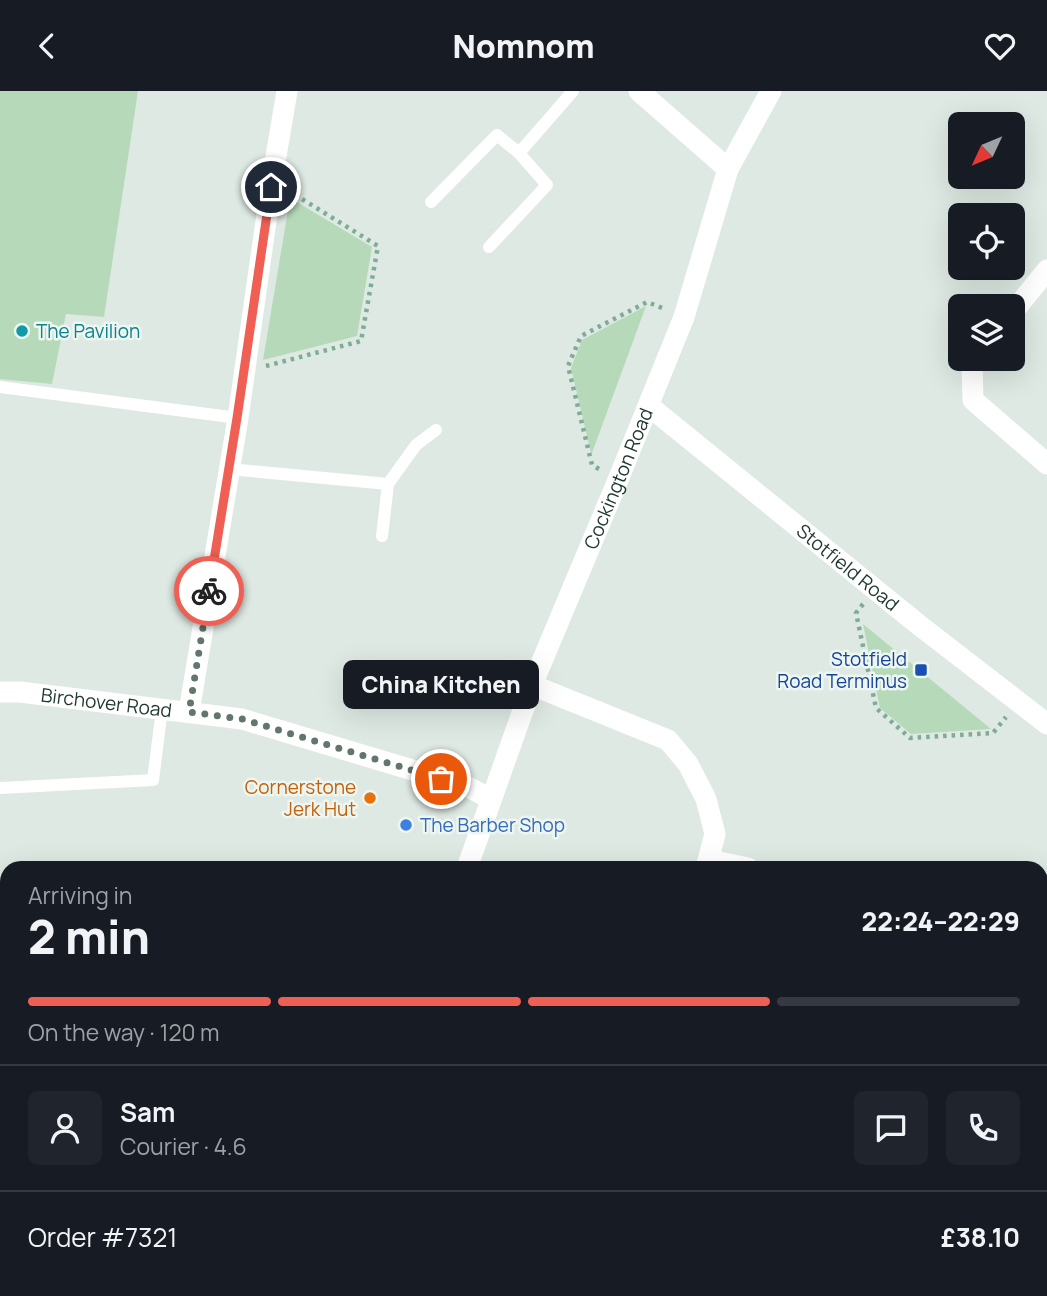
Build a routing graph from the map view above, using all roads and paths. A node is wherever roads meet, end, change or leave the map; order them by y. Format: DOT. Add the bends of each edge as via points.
graph roads {
  1 [pos="287,91"];
  2 [pos="573,91"];
  3 [pos="639,91"];
  4 [pos="771,91"];
  5 [pos="519,153"];
  6 [pos="728,169"];
  7 [pos="271,187"];
  8 [pos="431,202"];
  9 [pos="489,247"];
  10 [pos="1047,270"];
  11 [pos="1025,297"];
  12 [pos="684,317"];
  13 [pos="245,363"];
  14 [pos="972,371"];
  15 [pos="0,387"];
  16 [pos="649,406"];
  17 [pos="237,418"];
  18 [pos="436,430"];
  19 [pos="1047,464"];
  20 [pos="229,469"];
  21 [pos="618,480"];
  22 [pos="388,484"];
  23 [pos="382,536"];
  24 [pos="875,590"];
  25 [pos="532,685"];
  26 [pos="0,692"];
  27 [pos="1019,702"];
  28 [pos="162,709"];
  29 [pos="189,712"];
  30 [pos="1047,724"];
  31 [pos="0,788"];
  32 [pos="491,799"];
  33 [pos="469,861"];
  34 [pos="709,861"];
  1 -- 7 [label="street"];
  2 -- 5 [label="lane"];
  3 -- 6 [label="street"];
  4 -- 6 [label="street, Cockington Road"];
  5 -- 8 [label="lane" via="497,135"];
  5 -- 9 [label="lane" via="547,185"];
  6 -- 12 [label="street, Cockington Road"];
  7 -- 13 [label="street"];
  7 -- 13 [label="path" via="287,189 378,246 361,341 261,367"];
  10 -- 11 [label="street"];
  12 -- 16 [label="street, Cockington Road"];
  12 -- 21 [label="path" via="647,302 581,337 568,366 592,465"];
  13 -- 17 [label="street"];
  14 -- 19 [label="street" via="973,400"];
  15 -- 17 [label="lane"];
  16 -- 21 [label="street, Cockington Road"];
  16 -- 24 [label="street, Stotfield Road"];
  17 -- 20 [label="street"];
  18 -- 22 [label="lane" via="416,445"];
  20 -- 22 [label="lane"];
  20 -- 29 [label="street"];
  21 -- 25 [label="street, Cockington Road"];
  22 -- 23 [label="lane"];
  24 -- 27 [label="street, Stotfield Road"];
  24 -- 27 [label="path" via="856,613 876,708 910,738 993,733"];
  25 -- 32 [label="street, Cockington Road"];
  25 -- 34 [label="street" via="668,740 688,764 706,799 715,834"];
  26 -- 28 [label="street, Birchover Road"];
  27 -- 30 [label="street, Stotfield Road"];
  28 -- 29 [label="street, Birchover Road"];
  28 -- 31 [label="lane" via="153,780"];
  29 -- 32 [label="street, Birchover Road" via="242,719 466,786"];
  32 -- 33 [label="street, Cockington Road"];
}
